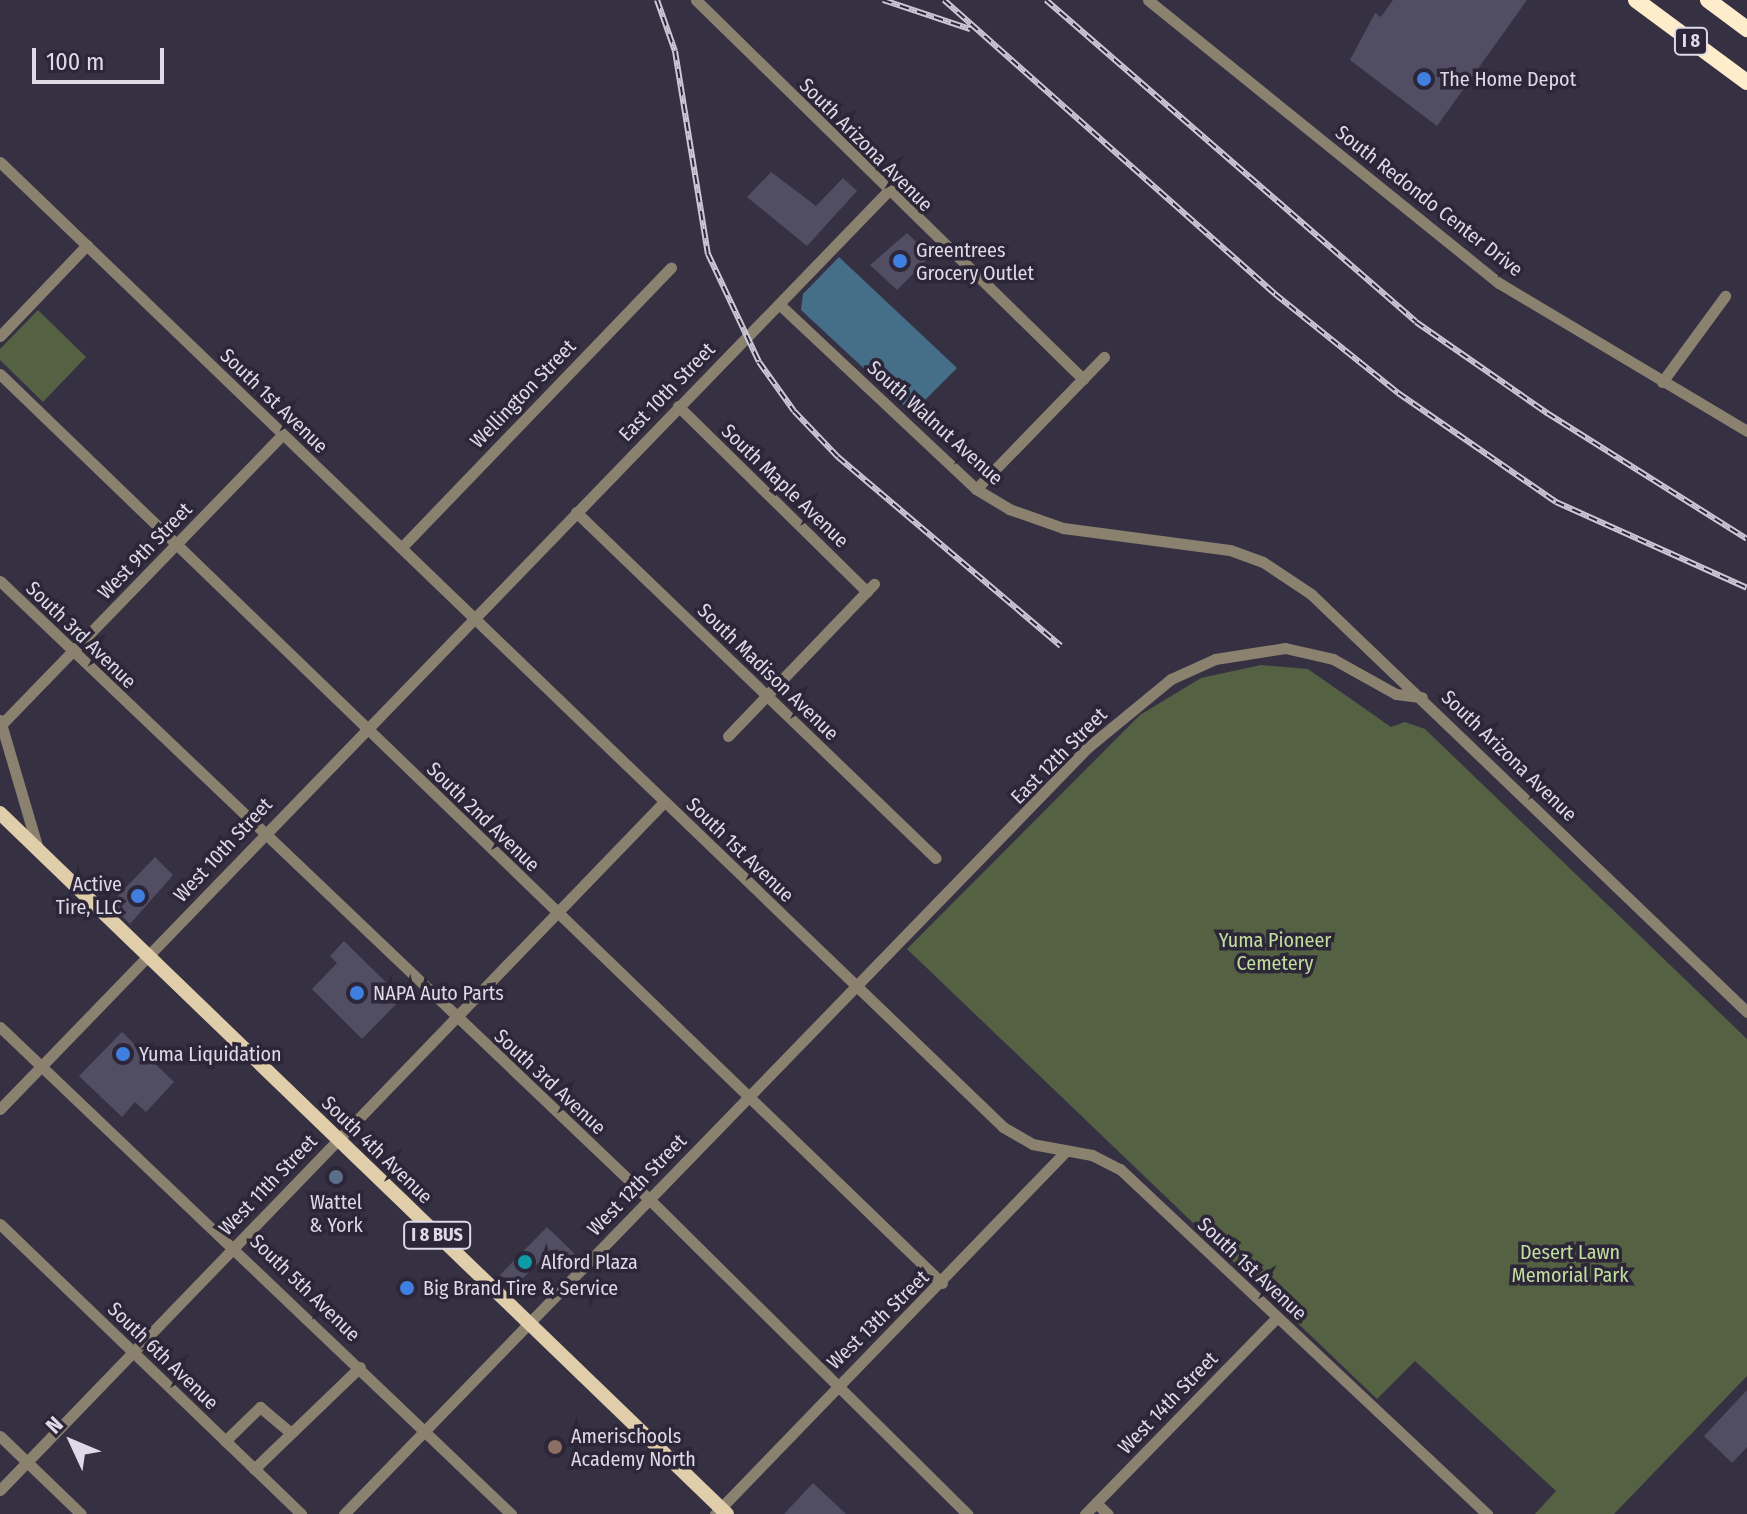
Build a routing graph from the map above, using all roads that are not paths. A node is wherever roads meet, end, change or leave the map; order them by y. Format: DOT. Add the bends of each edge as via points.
graph roads {
  1 [pos="696,0"];
  2 [pos="1148,0"];
  3 [pos="1636,0"];
  4 [pos="1708,0"];
  5 [pos="1721,0"];
  6 [pos="1746,28"];
  7 [pos="1747,82"];
  8 [pos="0,162"];
  9 [pos="887,192"];
  10 [pos="87,245"];
  11 [pos="671,267"];
  12 [pos="1725,296"];
  13 [pos="779,304"];
  14 [pos="0,336"];
  15 [pos="1104,357"];
  16 [pos="0,374"];
  17 [pos="1083,379"];
  18 [pos="1662,382"];
  19 [pos="678,406"];
  20 [pos="1747,431"];
  21 [pos="282,435"];
  22 [pos="976,489"];
  23 [pos="576,512"];
  24 [pos="176,544"];
  25 [pos="402,547"];
  26 [pos="1230,550"];
  27 [pos="0,581"];
  28 [pos="472,616"];
  29 [pos="73,651"];
  30 [pos="766,695"];
  31 [pos="1422,697"];
  32 [pos="1,723"];
  33 [pos="365,728"];
  34 [pos="728,736"];
  35 [pos="664,802"];
  36 [pos="0,813"];
  37 [pos="262,835"];
  38 [pos="38,850"];
  39 [pos="935,858"];
  40 [pos="556,913"];
  41 [pos="148,956"];
  42 [pos="856,985"];
  43 [pos="1747,1012"];
  44 [pos="454,1018"];
  45 [pos="0,1027"];
  46 [pos="41,1067"];
  47 [pos="748,1096"];
  48 [pos="0,1109"];
  49 [pos="337,1139"];
  50 [pos="1066,1151"];
  51 [pos="649,1199"];
  52 [pos="0,1224"];
  53 [pos="235,1246"];
  54 [pos="942,1283"];
  55 [pos="1277,1317"];
  56 [pos="528,1324"];
  57 [pos="133,1352"];
  58 [pos="360,1367"];
  59 [pos="835,1388"];
  60 [pos="425,1430"];
  61 [pos="289,1431"];
  62 [pos="0,1436"];
  63 [pos="225,1441"];
  64 [pos="27,1462"];
  65 [pos="254,1469"];
  66 [pos="0,1490"];
  67 [pos="1096,1503"];
  68 [pos="721,1512"];
  69 [pos="81,1514"];
  70 [pos="301,1514"];
  71 [pos="344,1514"];
  72 [pos="511,1514"];
  73 [pos="967,1514"];
  74 [pos="1085,1514"];
  75 [pos="1108,1514"];
  76 [pos="1487,1514"];
  1 -- 9 [label="street, South Arizona Avenue"];
  2 -- 18 [label="street, South Redondo Center Drive" via="1499,283"];
  3 -- 7 [label="highway, I 8"];
  4 -- 6 [label="highway, I 8"];
  5 -- 6 [label="highway"];
  8 -- 10 [label="street, South 1st Avenue"];
  9 -- 13 [label="street, East 10th Street"];
  9 -- 17 [label="street, South Arizona Avenue"];
  10 -- 14 [label="street"];
  10 -- 21 [label="street, South 1st Avenue"];
  11 -- 25 [label="street, Wellington Street"];
  12 -- 18 [label="street"];
  13 -- 19 [label="street, East 10th Street"];
  13 -- 22 [label="street, South Walnut Avenue"];
  15 -- 17 [label="street"];
  16 -- 24 [label="street, South 2nd Avenue"];
  17 -- 22 [label="street"];
  18 -- 20 [label="street, South Redondo Center Drive"];
  19 -- 23 [label="street, East 10th Street"];
  19 -- 30 [label="street, South Maple Avenue" via="870,588"];
  21 -- 24 [label="street, West 9th Street"];
  21 -- 25 [label="street, South 1st Avenue"];
  22 -- 26 [label="street, South Walnut Avenue" via="1036,522"];
  23 -- 28 [label="street, East 10th Street"];
  23 -- 30 [label="street, South Madison Avenue"];
  24 -- 29 [label="street, West 9th Street"];
  24 -- 33 [label="street, South 2nd Avenue"];
  25 -- 28 [label="street, South 1st Avenue"];
  26 -- 31 [label="street, South Arizona Avenue" via="1263,562 1311,594"];
  27 -- 29 [label="street, South 3rd Avenue"];
  28 -- 33 [label="street, West 10th Street"];
  28 -- 35 [label="street, South 1st Avenue"];
  29 -- 32 [label="street, West 9th Street"];
  29 -- 37 [label="street, South 3rd Avenue"];
  30 -- 34 [label="street"];
  30 -- 39 [label="street, South Madison Avenue"];
  31 -- 42 [label="street, East 12th Street" via="1396,694 1333,659 1285,648 1215,659 1171,679 1087,748"];
  31 -- 43 [label="street, South Arizona Avenue"];
  32 -- 38 [label="street"];
  33 -- 37 [label="street, West 10th Street"];
  33 -- 40 [label="street, South 2nd Avenue"];
  35 -- 40 [label="street, West 11th Street"];
  35 -- 42 [label="street, South 1st Avenue"];
  36 -- 38 [label="main road, South 4th Avenue / I 8 BUS"];
  37 -- 41 [label="street, West 10th Street"];
  37 -- 44 [label="street, South 3rd Avenue"];
  38 -- 41 [label="main road, South 4th Avenue / I 8 BUS"];
  40 -- 44 [label="street, West 11th Street"];
  40 -- 47 [label="street, South 2nd Avenue"];
  41 -- 46 [label="street, West 10th Street"];
  41 -- 49 [label="main road, South 4th Avenue / I 8 BUS"];
  42 -- 47 [label="street, West 12th Street"];
  42 -- 50 [label="street, South 1st Avenue" via="1003,1127 1032,1144"];
  44 -- 49 [label="street, West 11th Street"];
  44 -- 51 [label="street, South 3rd Avenue"];
  45 -- 46 [label="street, South 5th Avenue"];
  46 -- 48 [label="street, West 10th Street"];
  46 -- 53 [label="street, South 5th Avenue"];
  47 -- 51 [label="street, West 12th Street"];
  47 -- 54 [label="street, South 2nd Avenue"];
  49 -- 53 [label="street, West 11th Street"];
  49 -- 56 [label="main road, South 4th Avenue / I 8 BUS"];
  50 -- 54 [label="street, West 13th Street"];
  50 -- 55 [label="street, South 1st Avenue" via="1120,1169"];
  51 -- 56 [label="street, West 12th Street"];
  51 -- 59 [label="street, South 3rd Avenue"];
  52 -- 57 [label="street, South 6th Avenue"];
  53 -- 57 [label="street, West 11th Street"];
  53 -- 58 [label="street, South 5th Avenue"];
  54 -- 59 [label="street, West 13th Street"];
  55 -- 67 [label="street, West 14th Street"];
  55 -- 76 [label="street, South 1st Avenue"];
  56 -- 60 [label="street, West 12th Street"];
  56 -- 68 [label="main road, South 4th Avenue / I 8 BUS"];
  57 -- 63 [label="street, South 6th Avenue"];
  57 -- 64 [label="street, West 11th Street"];
  58 -- 60 [label="street, South 5th Avenue"];
  58 -- 61 [label="street"];
  59 -- 68 [label="street, West 13th Street"];
  59 -- 73 [label="street, South 3rd Avenue"];
  60 -- 71 [label="street, West 12th Street"];
  60 -- 72 [label="street, South 5th Avenue"];
  61 -- 63 [label="street" via="260,1407"];
  61 -- 65 [label="street"];
  62 -- 64 [label="street"];
  63 -- 65 [label="street, South 6th Avenue"];
  64 -- 66 [label="street, West 11th Street"];
  64 -- 69 [label="street"];
  65 -- 70 [label="street, South 6th Avenue"];
  67 -- 74 [label="street, West 14th Street"];
  67 -- 75 [label="street"];
}
